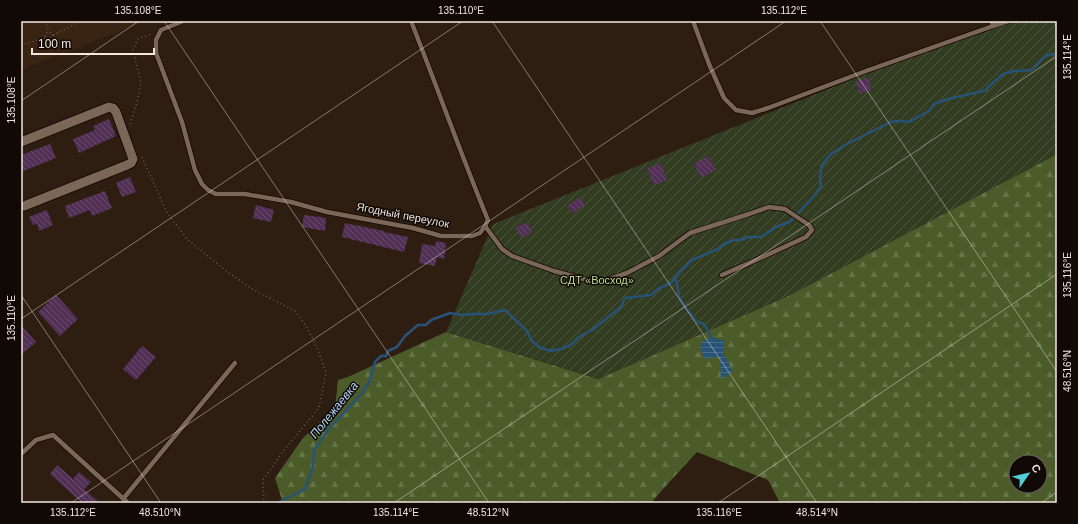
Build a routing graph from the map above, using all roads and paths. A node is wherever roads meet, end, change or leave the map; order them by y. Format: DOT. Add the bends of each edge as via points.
graph roads {
  1 [pos="44,21"];
  2 [pos="81,21"];
  3 [pos="183,21"];
  4 [pos="411,21"];
  5 [pos="693,21"];
  6 [pos="1008,21"];
  7 [pos="992,24"];
  8 [pos="161,30"];
  9 [pos="49,32"];
  10 [pos="53,35"];
  11 [pos="45,38"];
  12 [pos="21,45"];
  13 [pos="132,130"];
  14 [pos="21,142"];
  15 [pos="140,153"];
  16 [pos="24,206"];
  17 [pos="485,226"];
  18 [pos="722,275"];
  19 [pos="235,363"];
  20 [pos="21,454"];
  21 [pos="123,499"];
  22 [pos="128,503"];
  23 [pos="264,503"];
  1 -- 9 [label="path"];
  2 -- 10 [label="path"];
  3 -- 8 [label="lane"];
  4 -- 17 [label="lane" via="488,220"];
  5 -- 7 [label="lane" via="724,98 736,110 752,113"];
  6 -- 7 [label="lane"];
  8 -- 13 [label="path" via="138,39 133,50 141,83 130,123"];
  8 -- 17 [label="lane, Ягодный переулок" via="156,40 156,53 182,122 195,170 208,190 216,194 245,194 291,202 441,236 472,236 480,233"];
  9 -- 10 [label="path"];
  9 -- 11 [label="path" via="45,34"];
  10 -- 11 [label="path" via="51,40"];
  11 -- 12 [label="path"];
  14 -- 16 [label="street" via="109,107 116,112 133,156 131,163"];
  15 -- 23 [label="path" via="167,214 188,240 252,289 294,311 306,326 317,347 326,373 319,408 263,480"];
  17 -- 18 [label="lane" via="502,249 512,256 591,281 604,281 627,273 659,256 690,233 768,207 785,209 809,225 812,230 806,237"];
  19 -- 21 [label="lane"];
  20 -- 21 [label="lane" via="36,440 53,435"];
  21 -- 22 [label="lane"];
}
